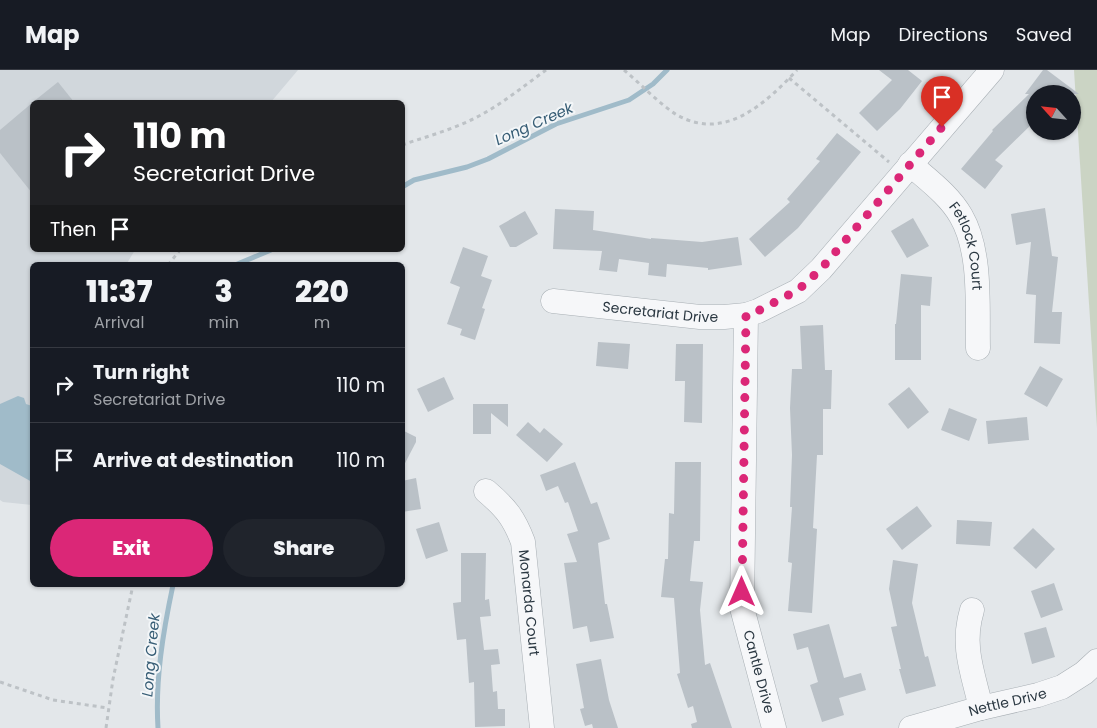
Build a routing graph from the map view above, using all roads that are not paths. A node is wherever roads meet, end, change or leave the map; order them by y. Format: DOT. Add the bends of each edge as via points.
graph roads {
  1 [pos="992,70"];
  2 [pos="900,163"];
  3 [pos="553,301"];
  4 [pos="746,315"];
  5 [pos="978,348"];
  6 [pos="486,492"];
  7 [pos="972,610"];
  8 [pos="1097,661"];
  9 [pos="981,708"];
  10 [pos="542,728"];
  11 [pos="774,728"];
  12 [pos="912,728"];
  1 -- 2 [label="street, Secretariat Drive"];
  2 -- 4 [label="street, Secretariat Drive" via="821,269 798,290"];
  2 -- 5 [label="street, Fetlock Court" via="951,202 968,230 975,271"];
  3 -- 4 [label="street, Secretariat Drive" via="700,317"];
  4 -- 11 [label="street, Cantle Drive" via="742,608"];
  6 -- 10 [label="street, Monarda Court" via="512,517 523,542"];
  7 -- 9 [label="street" via="967,642"];
  8 -- 9 [label="street, Nettle Drive" via="1062,687"];
  9 -- 12 [label="street, Nettle Drive"];
}
